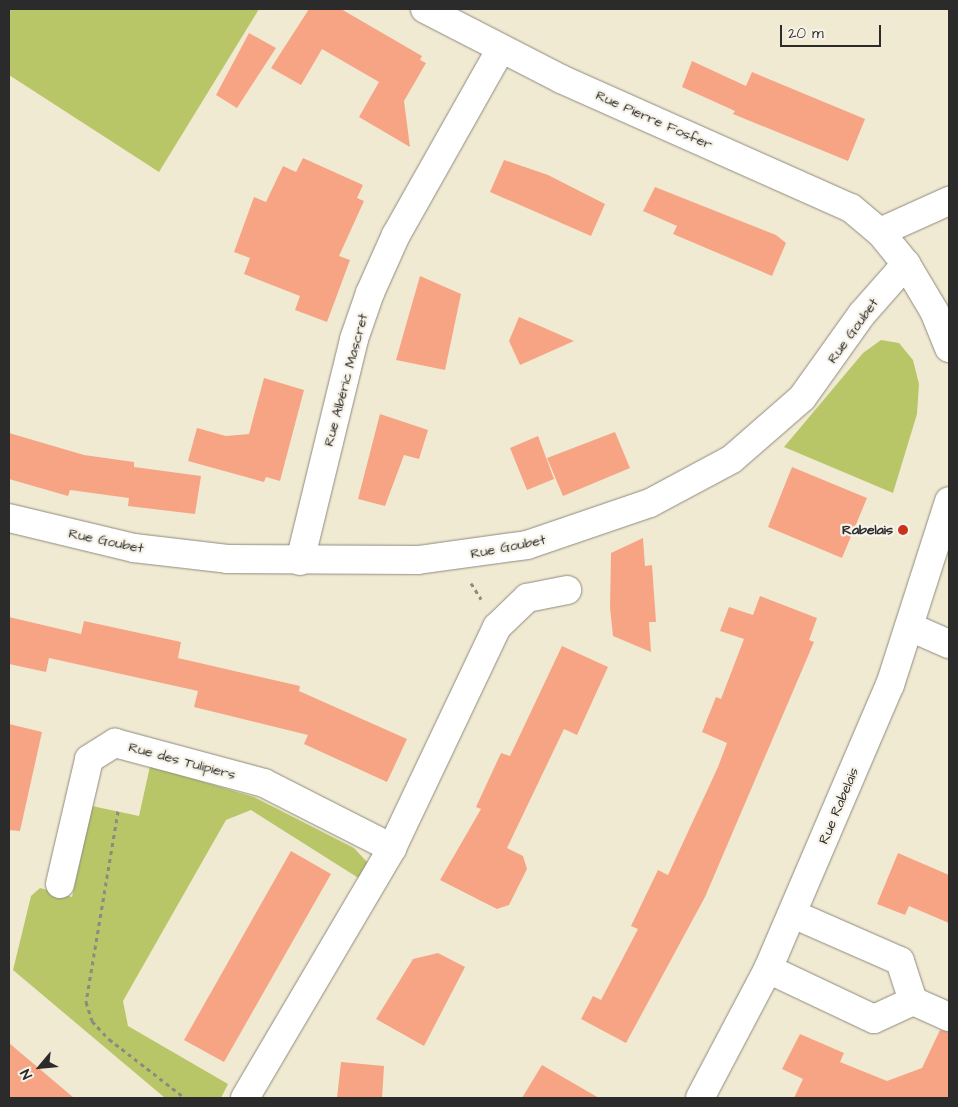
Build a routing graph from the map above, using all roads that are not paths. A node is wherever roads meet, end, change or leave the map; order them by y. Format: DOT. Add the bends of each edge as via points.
graph roads {
  1 [pos="425,9"];
  2 [pos="501,49"];
  3 [pos="949,201"];
  4 [pos="880,232"];
  5 [pos="906,264"];
  6 [pos="949,348"];
  7 [pos="949,501"];
  8 [pos="9,518"];
  9 [pos="300,562"];
  10 [pos="567,590"];
  11 [pos="910,628"];
  12 [pos="949,644"];
  13 [pos="392,848"];
  14 [pos="60,884"];
  15 [pos="793,914"];
  16 [pos="768,969"];
  17 [pos="913,1001"];
  18 [pos="949,1017"];
  19 [pos="246,1098"];
  20 [pos="700,1098"];
  1 -- 2 [label="street, Rue Pierre Fosfer"];
  2 -- 4 [label="street, Rue Pierre Fosfer" via="829,197"];
  2 -- 9 [label="street, Rue Albéric Mascret" via="396,235 370,293 354,339"];
  3 -- 4 [label="street"];
  4 -- 5 [label="street, Rue Pierre Fosfer"];
  5 -- 6 [label="street, Rue Pierre Fosfer" via="934,311"];
  5 -- 9 [label="street, Rue Goubet" via="858,320 802,398 732,458 621,515 527,545 456,557"];
  7 -- 11 [label="street, Rue Rabelais"];
  8 -- 9 [label="street, Rue Goubet" via="163,553"];
  10 -- 13 [label="street" via="527,598 498,627"];
  11 -- 12 [label="street"];
  11 -- 15 [label="street, Rue Rabelais"];
  13 -- 14 [label="street, Rue des Tulipiers" via="264,783 115,743 89,759"];
  13 -- 19 [label="street"];
  15 -- 16 [label="street, Rue Rabelais"];
  15 -- 17 [label="street" via="900,961"];
  16 -- 17 [label="street" via="874,1019"];
  16 -- 20 [label="street, Rue Rabelais"];
  17 -- 18 [label="street"];
}
